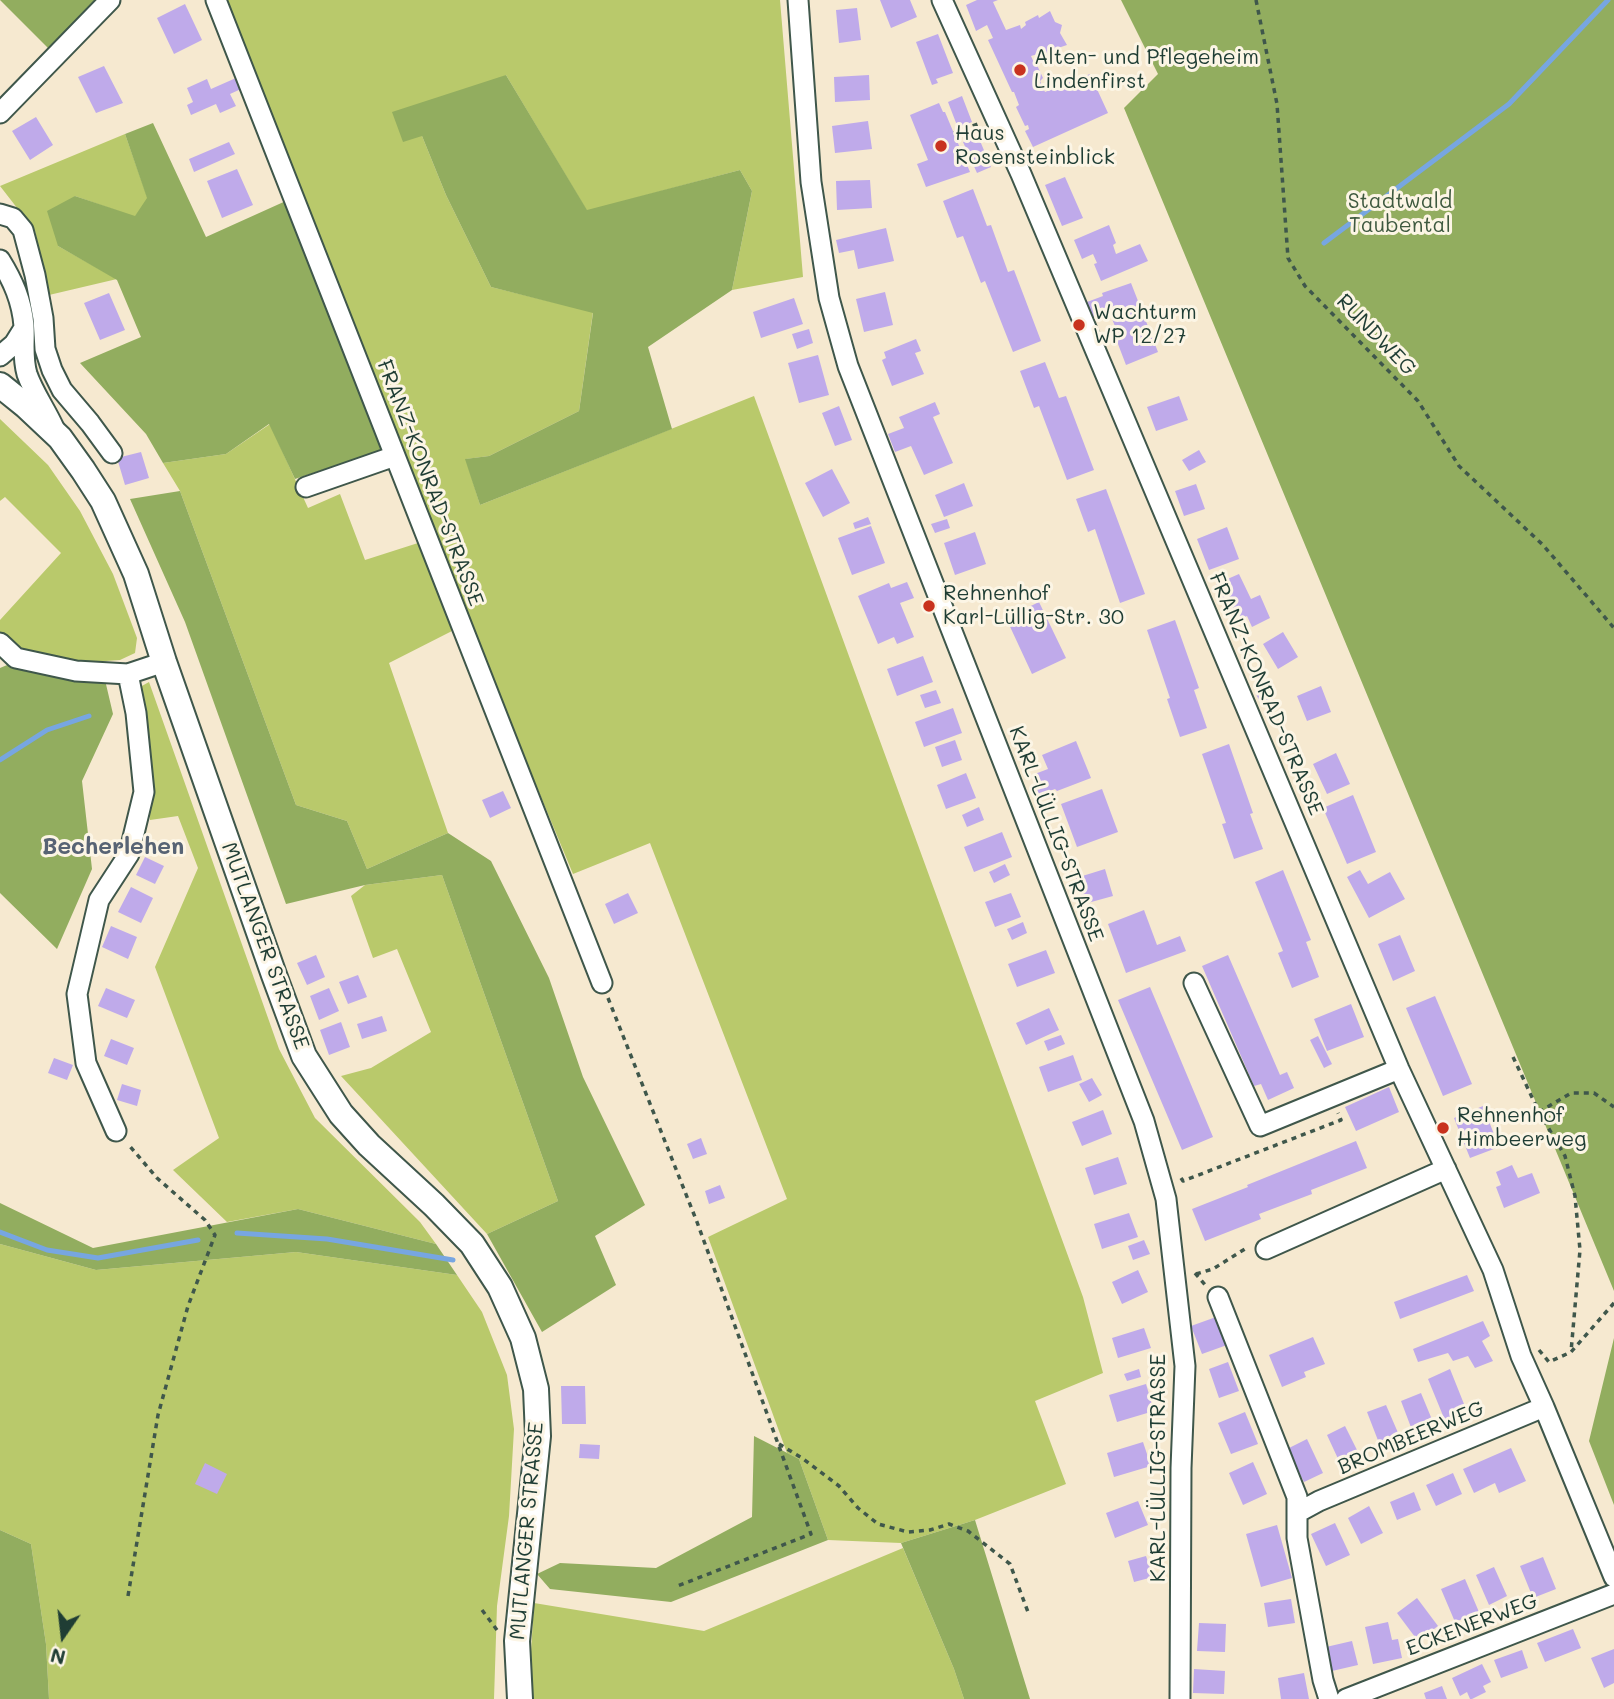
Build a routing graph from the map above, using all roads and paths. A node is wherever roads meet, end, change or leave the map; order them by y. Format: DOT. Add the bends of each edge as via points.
graph roads {
  1 [pos="110,0"];
  2 [pos="216,0"];
  3 [pos="798,0"];
  4 [pos="942,0"];
  5 [pos="1256,0"];
  6 [pos="0,113"];
  7 [pos="996,117"];
  8 [pos="954,133"];
  9 [pos="0,214"];
  10 [pos="0,260"];
  11 [pos="24,327"];
  12 [pos="0,356"];
  13 [pos="0,385"];
  14 [pos="60,438"];
  15 [pos="112,453"];
  16 [pos="395,456"];
  17 [pos="306,487"];
  18 [pos="1614,628"];
  19 [pos="0,643"];
  20 [pos="164,662"];
  21 [pos="128,674"];
  22 [pos="602,983"];
  23 [pos="1194,983"];
  24 [pos="1513,1057"];
  25 [pos="1399,1069"];
  26 [pos="1331,1097"];
  27 [pos="1614,1107"];
  28 [pos="1539,1112"];
  29 [pos="116,1131"];
  30 [pos="1446,1169"];
  31 [pos="1183,1181"];
  32 [pos="1266,1249"];
  33 [pos="1191,1263"];
  34 [pos="1213,1269"];
  35 [pos="1196,1275"];
  36 [pos="1217,1297"];
  37 [pos="1614,1303"];
  38 [pos="1571,1352"];
  39 [pos="1521,1356"];
  40 [pos="1544,1407"];
  41 [pos="778,1444"];
  42 [pos="1297,1513"];
  43 [pos="1614,1577"];
  44 [pos="675,1587"];
  45 [pos="1614,1594"];
  46 [pos="128,1596"];
  47 [pos="1028,1612"];
  48 [pos="520,1699"];
  49 [pos="1180,1699"];
  50 [pos="1329,1699"];
  51 [pos="1346,1699"];
  1 -- 6 [label="street"];
  2 -- 16 [label="street, FRANZ-KONRAD-STRASSE"];
  3 -- 49 [label="street, KARL-LÜLLIG-STRASSE" via="810,182 829,298 848,366 1144,1121 1166,1199 1185,1366"];
  4 -- 7 [label="street, FRANZ-KONRAD-STRASSE"];
  5 -- 18 [label="path, RUNDWEG" via="1277,104 1289,258 1305,286 1418,401 1459,466 1543,545"];
  7 -- 8 [label="path"];
  7 -- 25 [label="street, FRANZ-KONRAD-STRASSE"];
  9 -- 15 [label="street" via="12,218 23,230 52,370 62,390"];
  10 -- 11 [label="street" via="12,279"];
  11 -- 12 [label="street"];
  11 -- 14 [label="street" via="28,375"];
  13 -- 14 [label="main road, MUTLANGER STRASSE"];
  14 -- 20 [label="main road, MUTLANGER STRASSE" via="103,501 136,574"];
  16 -- 17 [label="street"];
  16 -- 22 [label="street, FRANZ-KONRAD-STRASSE"];
  19 -- 21 [label="street" via="16,658 76,671"];
  20 -- 21 [label="street"];
  20 -- 48 [label="main road, MUTLANGER STRASSE" via="304,1056 341,1114 472,1244 500,1287 523,1338 536,1389 538,1436 516,1645"];
  21 -- 29 [label="street" via="144,792 129,854 99,900 77,994 86,1063"];
  22 -- 41 [label="path" via="697,1222"];
  23 -- 26 [label="street" via="1260,1126"];
  24 -- 28 [label="path"];
  25 -- 26 [label="street"];
  25 -- 30 [label="street, FRANZ-KONRAD-STRASSE"];
  26 -- 31 [label="path" via="1341,1120"];
  27 -- 28 [label="path" via="1594,1093 1572,1093"];
  28 -- 38 [label="path" via="1565,1156 1575,1196 1580,1250"];
  29 -- 46 [label="path" via="215,1235 188,1306 158,1415"];
  30 -- 32 [label="street"];
  30 -- 39 [label="street, FRANZ-KONRAD-STRASSE" via="1493,1270"];
  33 -- 35 [label="path"];
  34 -- 35 [label="path"];
  35 -- 36 [label="path"];
  36 -- 42 [label="street" via="1297,1497"];
  37 -- 38 [label="path"];
  38 -- 39 [label="path" via="1549,1362 1536,1346"];
  39 -- 40 [label="street, FRANZ-KONRAD-STRASSE"];
  40 -- 42 [label="street, BROMBEERWEG"];
  40 -- 43 [label="street, FRANZ-KONRAD-STRASSE"];
  41 -- 44 [label="path" via="811,1534"];
  41 -- 47 [label="path" via="839,1486 878,1524 908,1532 949,1524 968,1531 1010,1564"];
  42 -- 50 [label="street" via="1300,1559"];
  45 -- 51 [label="street, ECKENERWEG"];
}
